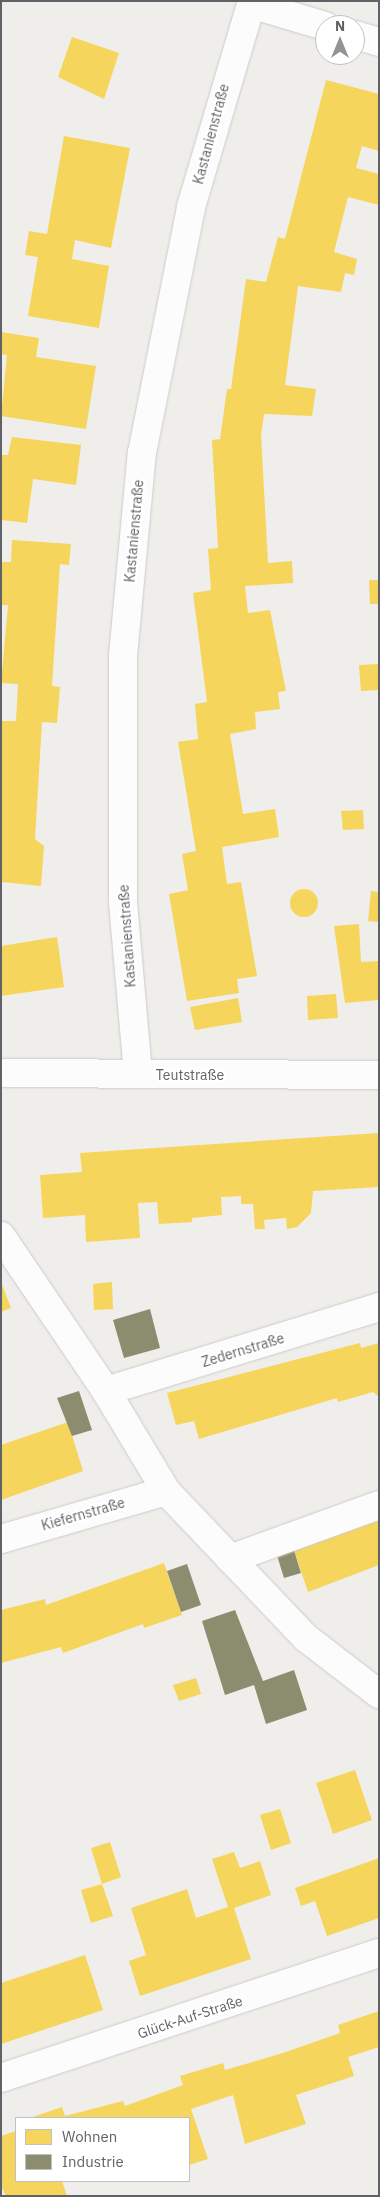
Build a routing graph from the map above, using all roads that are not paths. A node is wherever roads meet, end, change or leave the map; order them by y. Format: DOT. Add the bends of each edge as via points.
graph roads {
  1 [pos="252,2"];
  2 [pos="315,23"];
  3 [pos="365,38"];
  4 [pos="379,42"];
  5 [pos="1,1074"];
  6 [pos="138,1074"];
  7 [pos="379,1075"];
  8 [pos="1,1236"];
  9 [pos="379,1307"];
  10 [pos="106,1391"];
  11 [pos="166,1492"];
  12 [pos="379,1504"];
  13 [pos="1,1539"];
  14 [pos="230,1559"];
  15 [pos="375,1685"];
  16 [pos="379,1952"];
  17 [pos="1,2078"];
  1 -- 2 [label="street"];
  1 -- 6 [label="street, Kastanienstraße" via="191,207 142,453 123,656 123,901"];
  3 -- 4 [label="street"];
  5 -- 6 [label="street, Teutstraße"];
  6 -- 7 [label="street, Teutstraße"];
  8 -- 10 [label="street"];
  9 -- 10 [label="street, Zedernstraße"];
  10 -- 11 [label="street"];
  11 -- 13 [label="street, Kiefernstraße"];
  11 -- 14 [label="street"];
  12 -- 14 [label="street"];
  14 -- 15 [label="street" via="306,1638"];
  16 -- 17 [label="street, Glück-Auf-Straße"];
}
